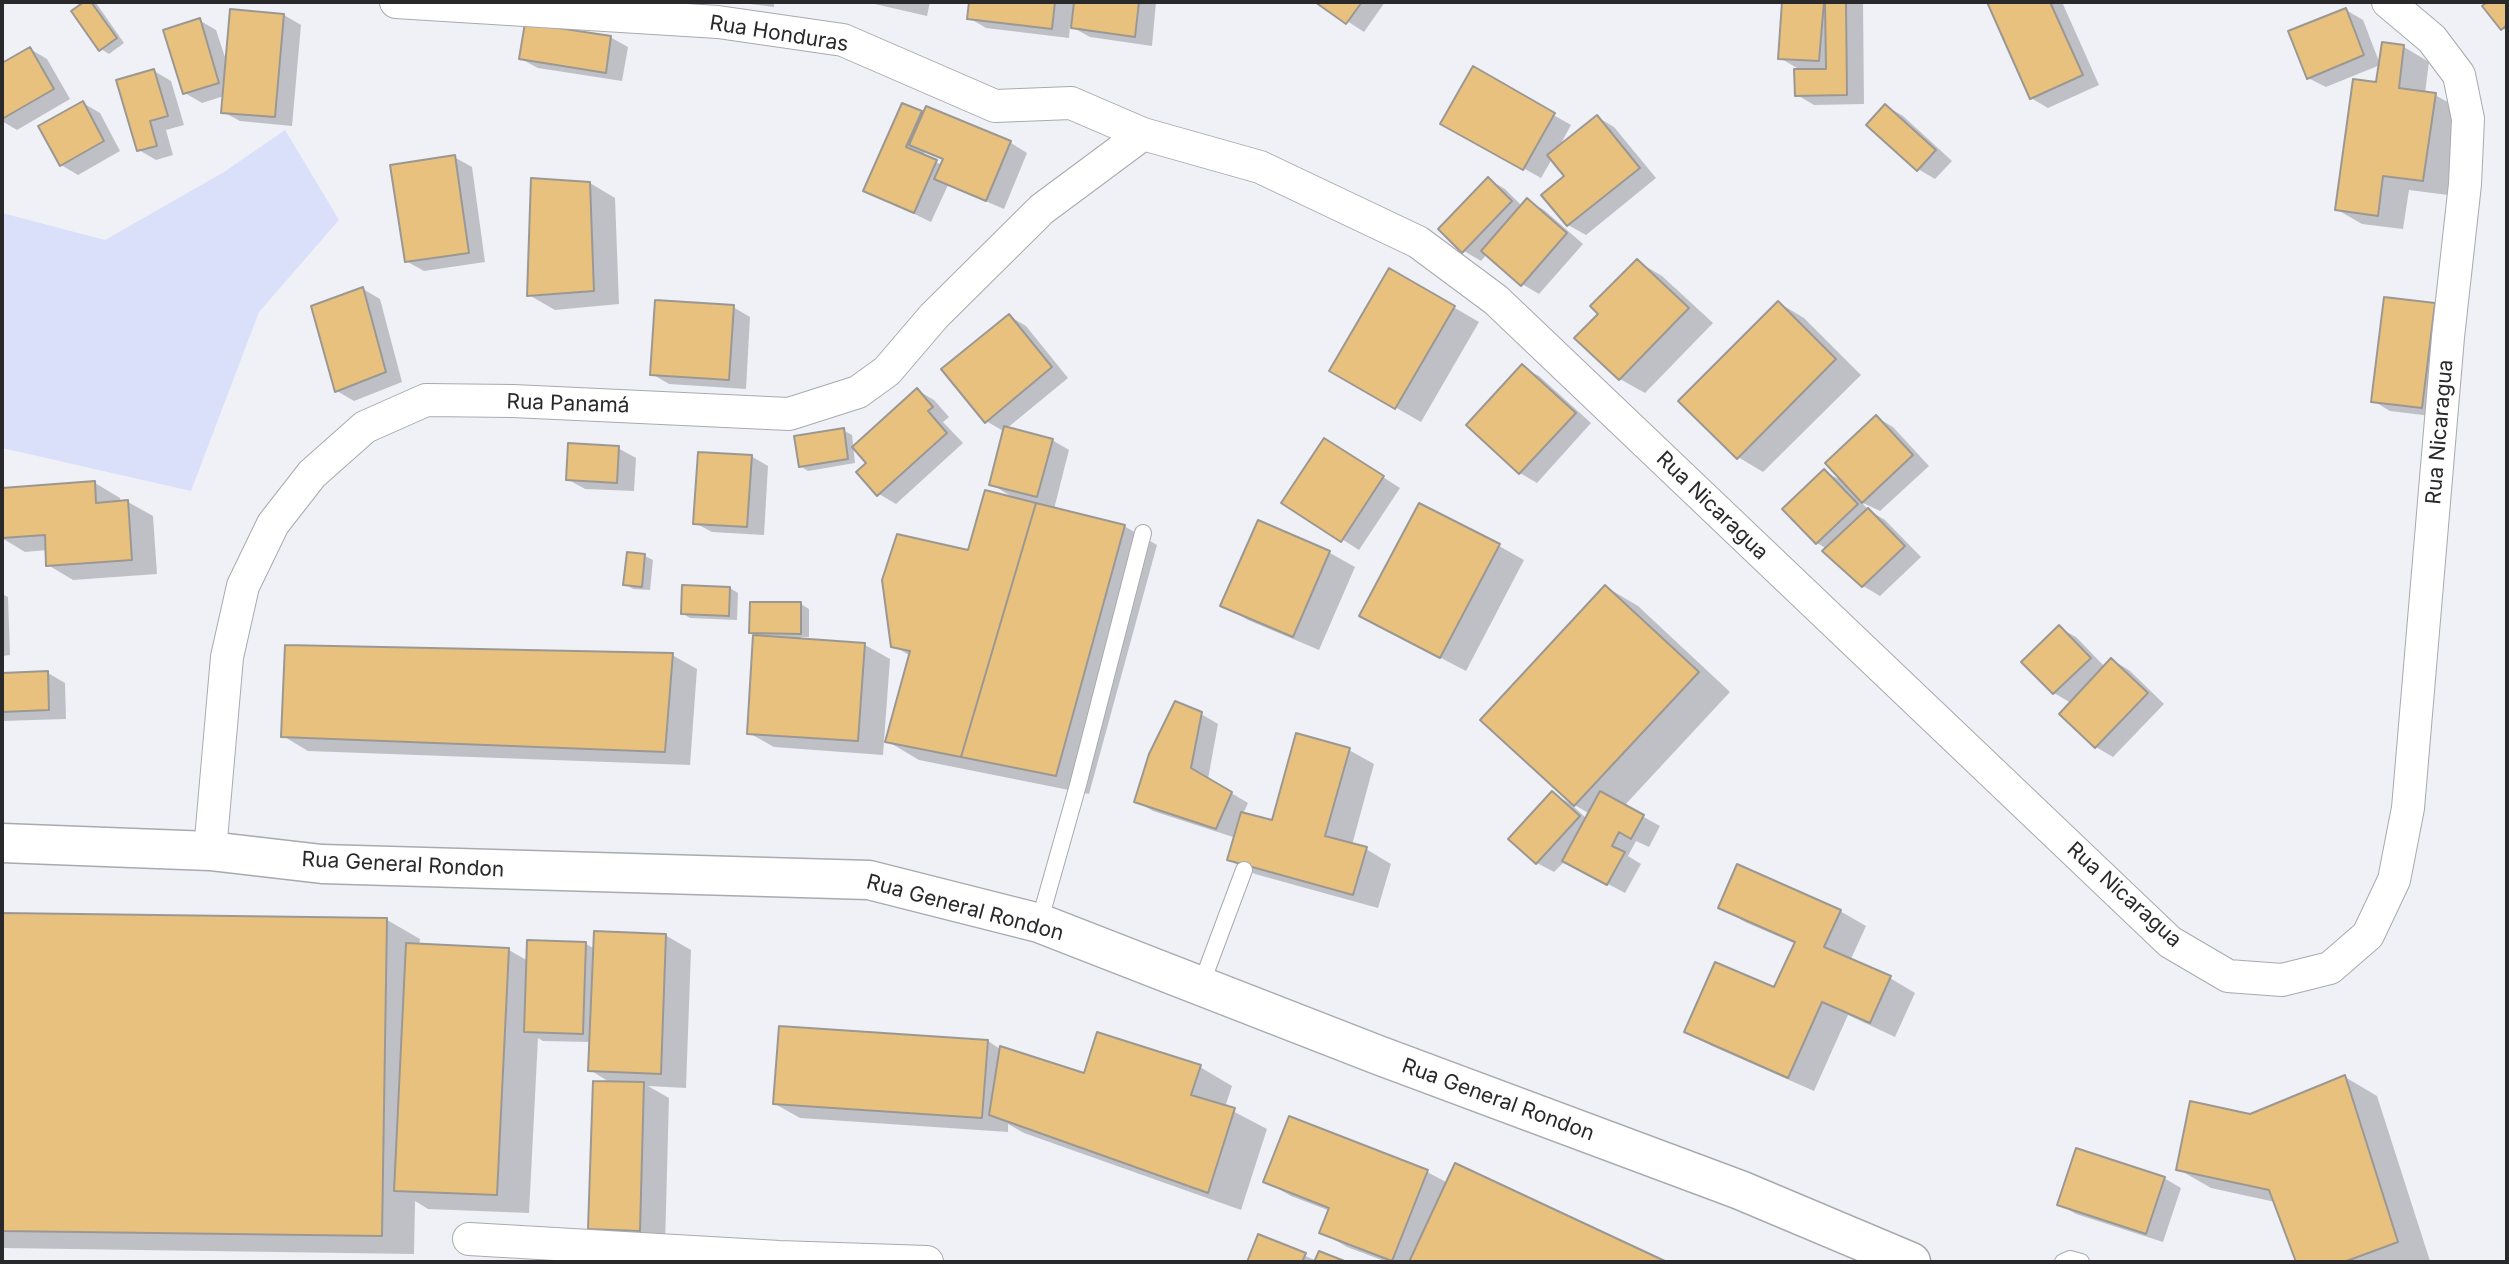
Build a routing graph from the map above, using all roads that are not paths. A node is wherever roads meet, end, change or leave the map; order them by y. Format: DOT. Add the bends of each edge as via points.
graph roads {
  1 [pos="396,2"];
  2 [pos="2388,2"];
  3 [pos="1143,134"];
  4 [pos="1143,533"];
  5 [pos="2,844"];
  6 [pos="210,852"];
  7 [pos="1244,870"];
  8 [pos="1039,923"];
  9 [pos="1201,985"];
  10 [pos="470,1239"];
  11 [pos="927,1262"];
  12 [pos="1911,1262"];
  13 [pos="2063,1262"];
  14 [pos="2081,1262"];
  1 -- 3 [label="street, Rua Honduras" via="718,22 843,40 995,106 1071,103"];
  2 -- 3 [label="street, Rua Nicaragua" via="2432,39 2459,75 2468,119 2408,808 2394,880 2368,935 2330,968 2282,980 2228,976 2170,942 1496,300 1418,242 1260,167"];
  3 -- 6 [label="street, Rua Panamá" via="1042,209 934,316 887,371 859,392 789,414 426,400 365,428 312,474 273,524 243,586 228,657"];
  4 -- 8 [label="lane"];
  5 -- 6 [label="main road, Rua General Rondon"];
  6 -- 8 [label="main road, Rua General Rondon" via="322,864 869,880"];
  7 -- 9 [label="lane"];
  8 -- 9 [label="main road, Rua General Rondon"];
  9 -- 12 [label="main road, Rua General Rondon" via="1740,1190"];
  10 -- 11 [label="street"];
  13 -- 14 [label="lane"];
}
